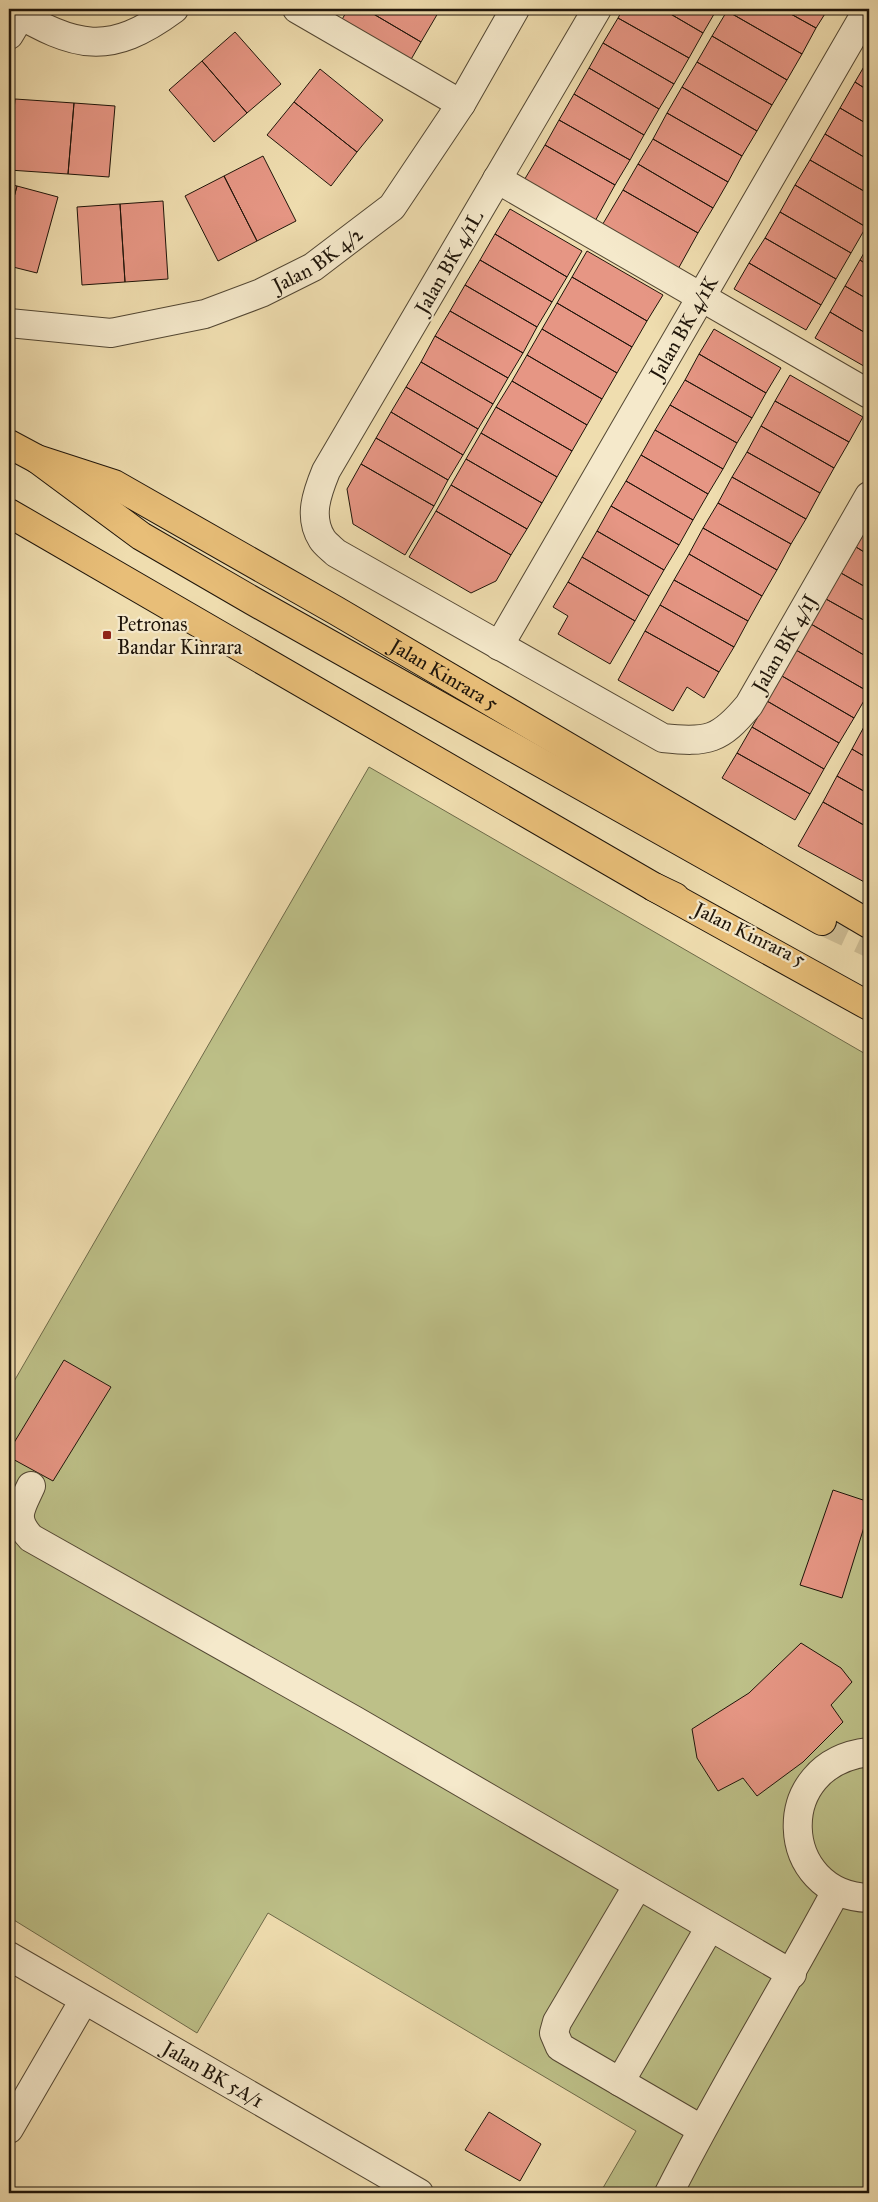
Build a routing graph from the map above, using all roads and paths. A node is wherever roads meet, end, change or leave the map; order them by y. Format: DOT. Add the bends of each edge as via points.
graph roads {
  1 [pos="174,9"];
  2 [pos="297,9"];
  3 [pos="515,9"];
  4 [pos="597,9"];
  5 [pos="868,9"];
  6 [pos="13,20"];
  7 [pos="461,104"];
  8 [pos="497,179"];
  9 [pos="701,297"];
  10 [pos="9,323"];
  11 [pos="869,394"];
  12 [pos="9,444"];
  13 [pos="37,460"];
  14 [pos="869,496"];
  15 [pos="9,513"];
  16 [pos="499,646"];
  17 [pos="654,887"];
  18 [pos="822,921"];
  19 [pos="869,924"];
  20 [pos="869,992"];
  21 [pos="869,1006"];
  22 [pos="31,1486"];
  23 [pos="869,1752"];
  24 [pos="638,1884"];
  25 [pos="836,1890"];
  26 [pos="869,1898"];
  27 [pos="710,1927"];
  28 [pos="9,1956"];
  29 [pos="792,1974"];
  30 [pos="84,2000"];
  31 [pos="620,2082"];
  32 [pos="11,2120"];
  33 [pos="702,2129"];
  34 [pos="419,2193"];
  35 [pos="669,2193"];
  1 -- 6 [label="street" via="150,26 119,39 82,42"];
  2 -- 7 [label="street"];
  3 -- 7 [label="street, Jalan BK 4/2"];
  4 -- 8 [label="street, Jalan BK 4/1L"];
  5 -- 9 [label="street, Jalan BK 4/1K"];
  7 -- 10 [label="street, Jalan BK 4/2" via="392,207 314,267 262,293 205,314 111,333"];
  8 -- 9 [label="street"];
  8 -- 16 [label="street, Jalan BK 4/1L" via="326,471 317,495 314,520 322,540 336,553"];
  9 -- 11 [label="street"];
  9 -- 16 [label="street, Jalan BK 4/1K"];
  12 -- 13 [label="main road, Jalan Kinrara 5"];
  13 -- 18 [label="main road" via="142,536 244,596"];
  13 -- 19 [label="main road, Jalan Kinrara 5" via="114,484"];
  14 -- 16 [label="street, Jalan BK 4/1J" via="749,705 732,725 714,737 690,741 663,738"];
  15 -- 17 [label="main road, Jalan Kinrara 5"];
  17 -- 20 [label="main road, Jalan Kinrara 5"];
  17 -- 21 [label="main road"];
  22 -- 24 [label="street" via="19,1513 22,1528 31,1538"];
  23 -- 25 [label="street" via="851,1754 831,1763 814,1778 803,1797 798,1818 799,1840 806,1860 819,1878"];
  24 -- 27 [label="street"];
  24 -- 31 [label="street" via="557,2022 554,2033 560,2047"];
  25 -- 26 [label="street" via="857,1898"];
  25 -- 29 [label="street"];
  27 -- 29 [label="street"];
  27 -- 31 [label="street"];
  28 -- 30 [label="street, Jalan BK 5A/1"];
  29 -- 33 [label="street"];
  30 -- 32 [label="street"];
  30 -- 34 [label="street, Jalan BK 5A/1"];
  31 -- 33 [label="street"];
  33 -- 35 [label="street"];
}
